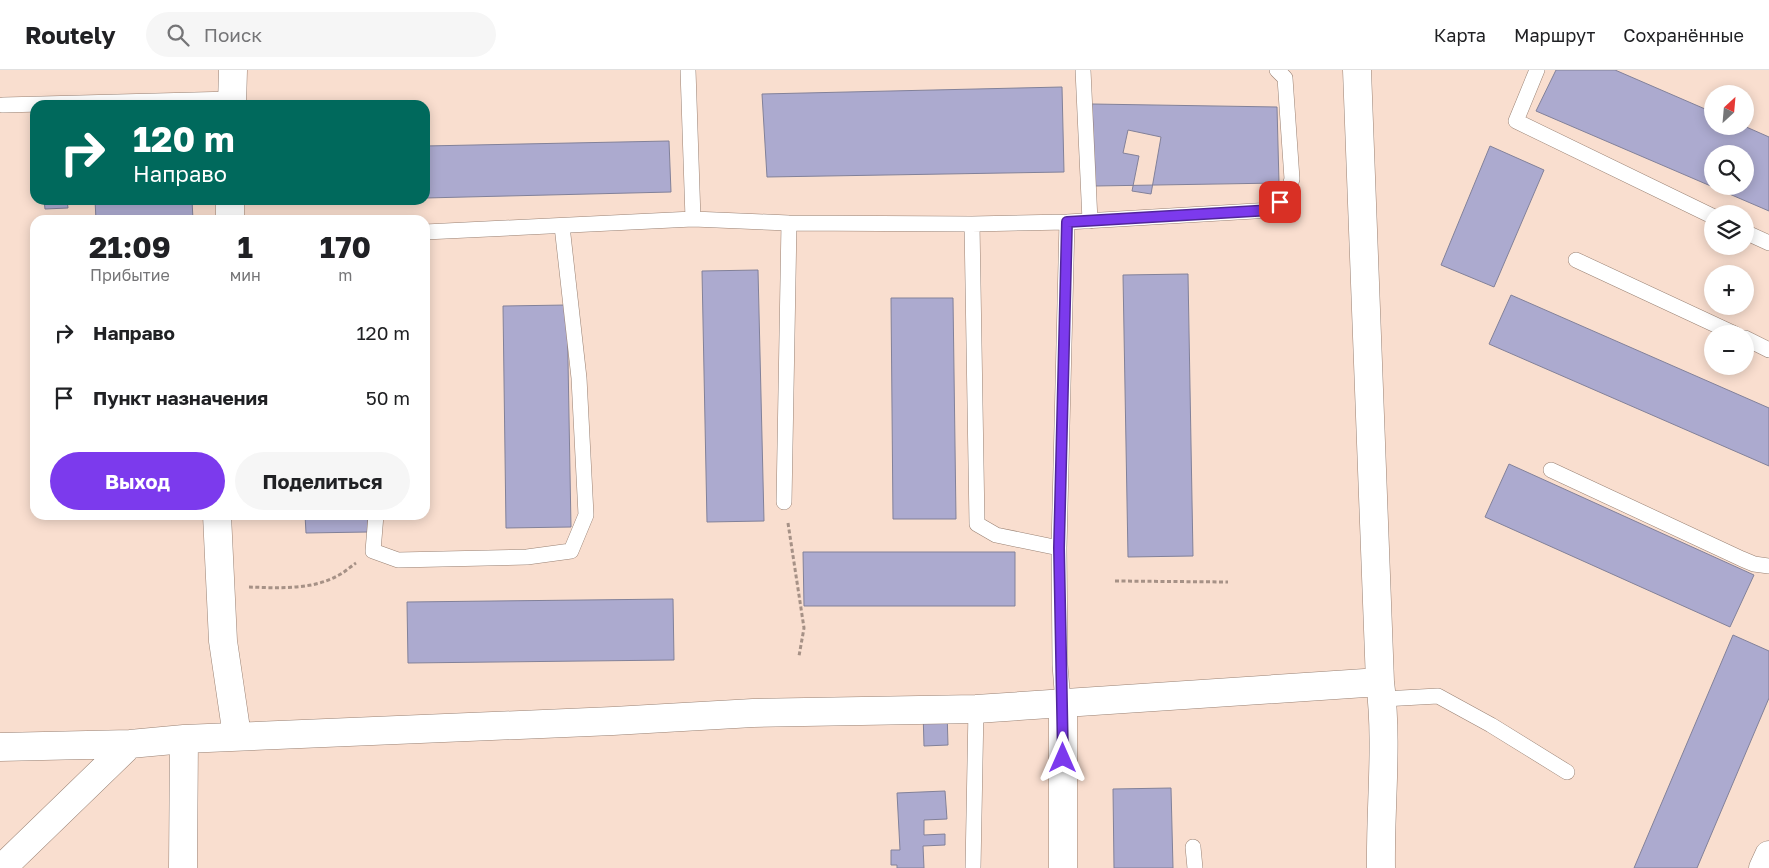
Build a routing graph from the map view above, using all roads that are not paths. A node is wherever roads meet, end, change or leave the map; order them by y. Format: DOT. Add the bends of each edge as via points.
graph roads {
  1 [pos="233,70"];
  2 [pos="688,70"];
  3 [pos="1083,70"];
  4 [pos="1277,70"];
  5 [pos="1357,70"];
  6 [pos="1537,70"];
  7 [pos="232,100"];
  8 [pos="3,105"];
  9 [pos="30,105"];
  10 [pos="1704,212"];
  11 [pos="693,219"];
  12 [pos="1090,221"];
  13 [pos="1067,222"];
  14 [pos="789,223"];
  15 [pos="972,224"];
  16 [pos="562,226"];
  17 [pos="430,232"];
  18 [pos="1754,236"];
  19 [pos="1769,243"];
  20 [pos="1576,260"];
  21 [pos="1716,325"];
  22 [pos="1754,342"];
  23 [pos="1769,350"];
  24 [pos="1551,470"];
  25 [pos="784,502"];
  26 [pos="217,520"];
  27 [pos="376,520"];
  28 [pos="1059,548"];
  29 [pos="1769,566"];
  30 [pos="1381,690"];
  31 [pos="1063,704"];
  32 [pos="976,709"];
  33 [pos="237,736"];
  34 [pos="184,738"];
  35 [pos="130,744"];
  36 [pos="0,747"];
  37 [pos="1567,772"];
  38 [pos="1192,847"];
  39 [pos="1769,855"];
  40 [pos="2,868"];
  41 [pos="184,868"];
  42 [pos="973,868"];
  43 [pos="1063,868"];
  44 [pos="1195,868"];
  45 [pos="1381,868"];
  46 [pos="1763,868"];
  1 -- 7 [label="street"];
  2 -- 11 [label="lane"];
  3 -- 12 [label="lane"];
  4 -- 12 [label="lane" via="1285,78 1292,180 1287,194 1273,210"];
  5 -- 30 [label="street"];
  6 -- 10 [label="lane" via="1516,120"];
  8 -- 9 [label="lane"];
  11 -- 14 [label="lane"];
  11 -- 16 [label="lane"];
  12 -- 13 [label="lane"];
  13 -- 15 [label="lane"];
  13 -- 28 [label="lane"];
  14 -- 15 [label="lane"];
  14 -- 25 [label="lane"];
  15 -- 28 [label="lane" via="976,524 996,535"];
  16 -- 17 [label="lane"];
  16 -- 27 [label="lane" via="579,378 586,515 571,551 526,556 398,560 373,550"];
  18 -- 19 [label="lane"];
  20 -- 21 [label="lane"];
  22 -- 23 [label="lane"];
  24 -- 29 [label="lane" via="1742,559"];
  26 -- 33 [label="street" via="223,641"];
  28 -- 31 [label="lane"];
  30 -- 31 [label="street"];
  30 -- 37 [label="lane" via="1438,696 1491,724"];
  30 -- 45 [label="street"];
  31 -- 32 [label="street"];
  31 -- 43 [label="street"];
  32 -- 33 [label="street" via="753,713"];
  32 -- 42 [label="lane"];
  33 -- 34 [label="street"];
  34 -- 35 [label="street"];
  34 -- 41 [label="street"];
  35 -- 36 [label="street"];
  35 -- 40 [label="street"];
  38 -- 44 [label="lane"];
  39 -- 46 [label="street"];
}
